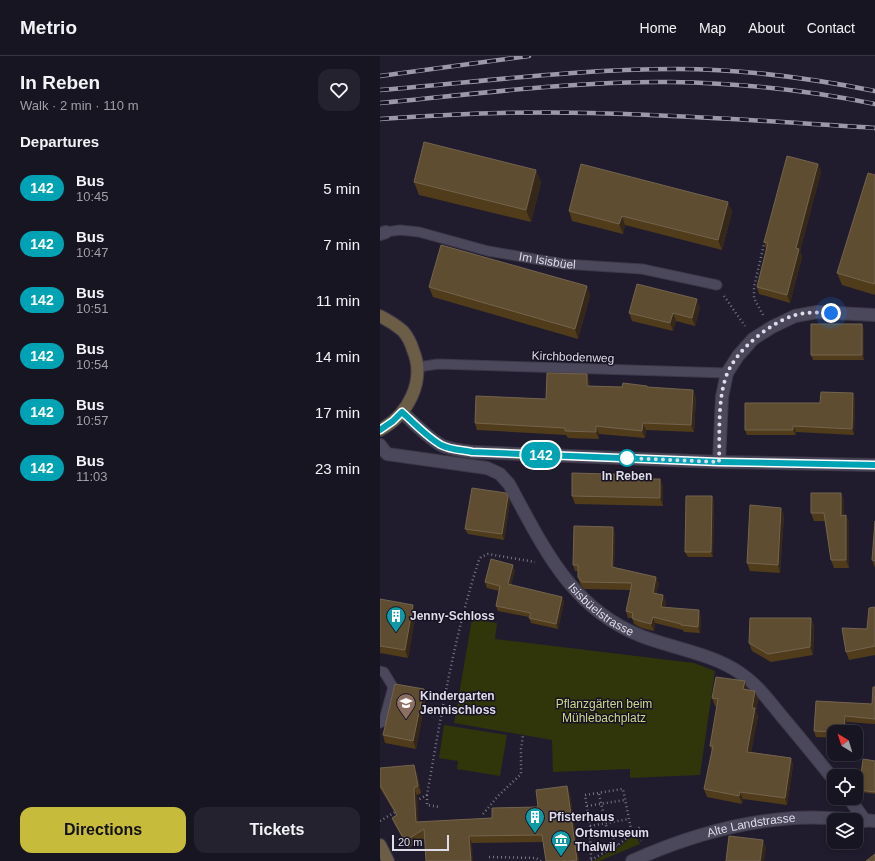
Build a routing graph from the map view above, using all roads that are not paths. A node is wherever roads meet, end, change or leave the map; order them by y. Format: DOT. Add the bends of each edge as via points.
graph roads {
  1 [pos="383,233"];
  2 [pos="717,285"];
  3 [pos="875,315"];
  4 [pos="380,316"];
  5 [pos="418,367"];
  6 [pos="727,373"];
  7 [pos="402,412"];
  8 [pos="380,430"];
  9 [pos="380,445"];
  10 [pos="719,462"];
  11 [pos="875,465"];
  12 [pos="380,671"];
  13 [pos="380,723"];
  14 [pos="827,771"];
  15 [pos="855,805"];
  16 [pos="870,821"];
  17 [pos="380,845"];
  18 [pos="388,861"];
  19 [pos="632,861"];
  1 -- 2 [label="lane, Im Isisbüel" via="400,230 419,232 488,251 549,262 642,269"];
  3 -- 6 [label="street" via="817,312 795,316 754,339"];
  4 -- 5 [label="main road" via="403,332 410,342"];
  5 -- 6 [label="lane, Kirchbodenweg" via="438,364"];
  5 -- 7 [label="main road" via="415,390"];
  6 -- 10 [label="street" via="722,397"];
  7 -- 8 [label="main road"];
  7 -- 10 [label="street" via="442,445 467,451"];
  9 -- 14 [label="street, Isisbüelstrasse" via="387,454 487,468 500,474 509,484 552,560 572,588 615,623 640,636 717,661 756,684"];
  10 -- 11 [label="street"];
  12 -- 13 [label="lane" via="384,672 393,687 384,720"];
  15 -- 16 [label="street"];
  16 -- 19 [label="street, Alte Landstrasse" via="794,818 752,822 684,840"];
  17 -- 18 [label="main road"];
}
